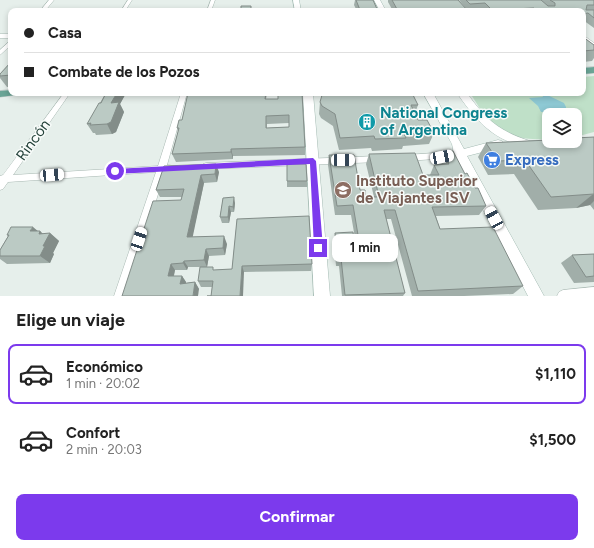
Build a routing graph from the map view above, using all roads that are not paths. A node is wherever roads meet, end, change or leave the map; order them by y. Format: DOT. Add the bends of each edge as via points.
graph roads {
  1 [pos="52,0"];
  2 [pos="45,8"];
  3 [pos="586,39"];
  4 [pos="8,45"];
  5 [pos="594,46"];
  6 [pos="0,53"];
  7 [pos="65,96"];
  8 [pos="183,96"];
  9 [pos="308,96"];
  10 [pos="430,96"];
  11 [pos="464,96"];
  12 [pos="460,154"];
  13 [pos="313,161"];
  14 [pos="162,168"];
  15 [pos="3,178"];
  16 [pos="0,186"];
  17 [pos="594,293"];
  18 [pos="120,296"];
  19 [pos="322,296"];
  20 [pos="536,296"];
  21 [pos="563,296"];
  1 -- 2 [label="street"];
  3 -- 5 [label="street"];
  4 -- 6 [label="street"];
  7 -- 15 [label="street, Rincón"];
  8 -- 14 [label="street"];
  9 -- 13 [label="street"];
  10 -- 12 [label="street" via="458,144"];
  11 -- 12 [label="street" via="486,125 500,135 530,144 495,144"];
  12 -- 13 [label="street" via="442,157"];
  12 -- 20 [label="street"];
  13 -- 14 [label="street"];
  13 -- 19 [label="street"];
  14 -- 15 [label="street"];
  14 -- 18 [label="street"];
  15 -- 16 [label="street, Rincón"];
  17 -- 21 [label="street"];
}
